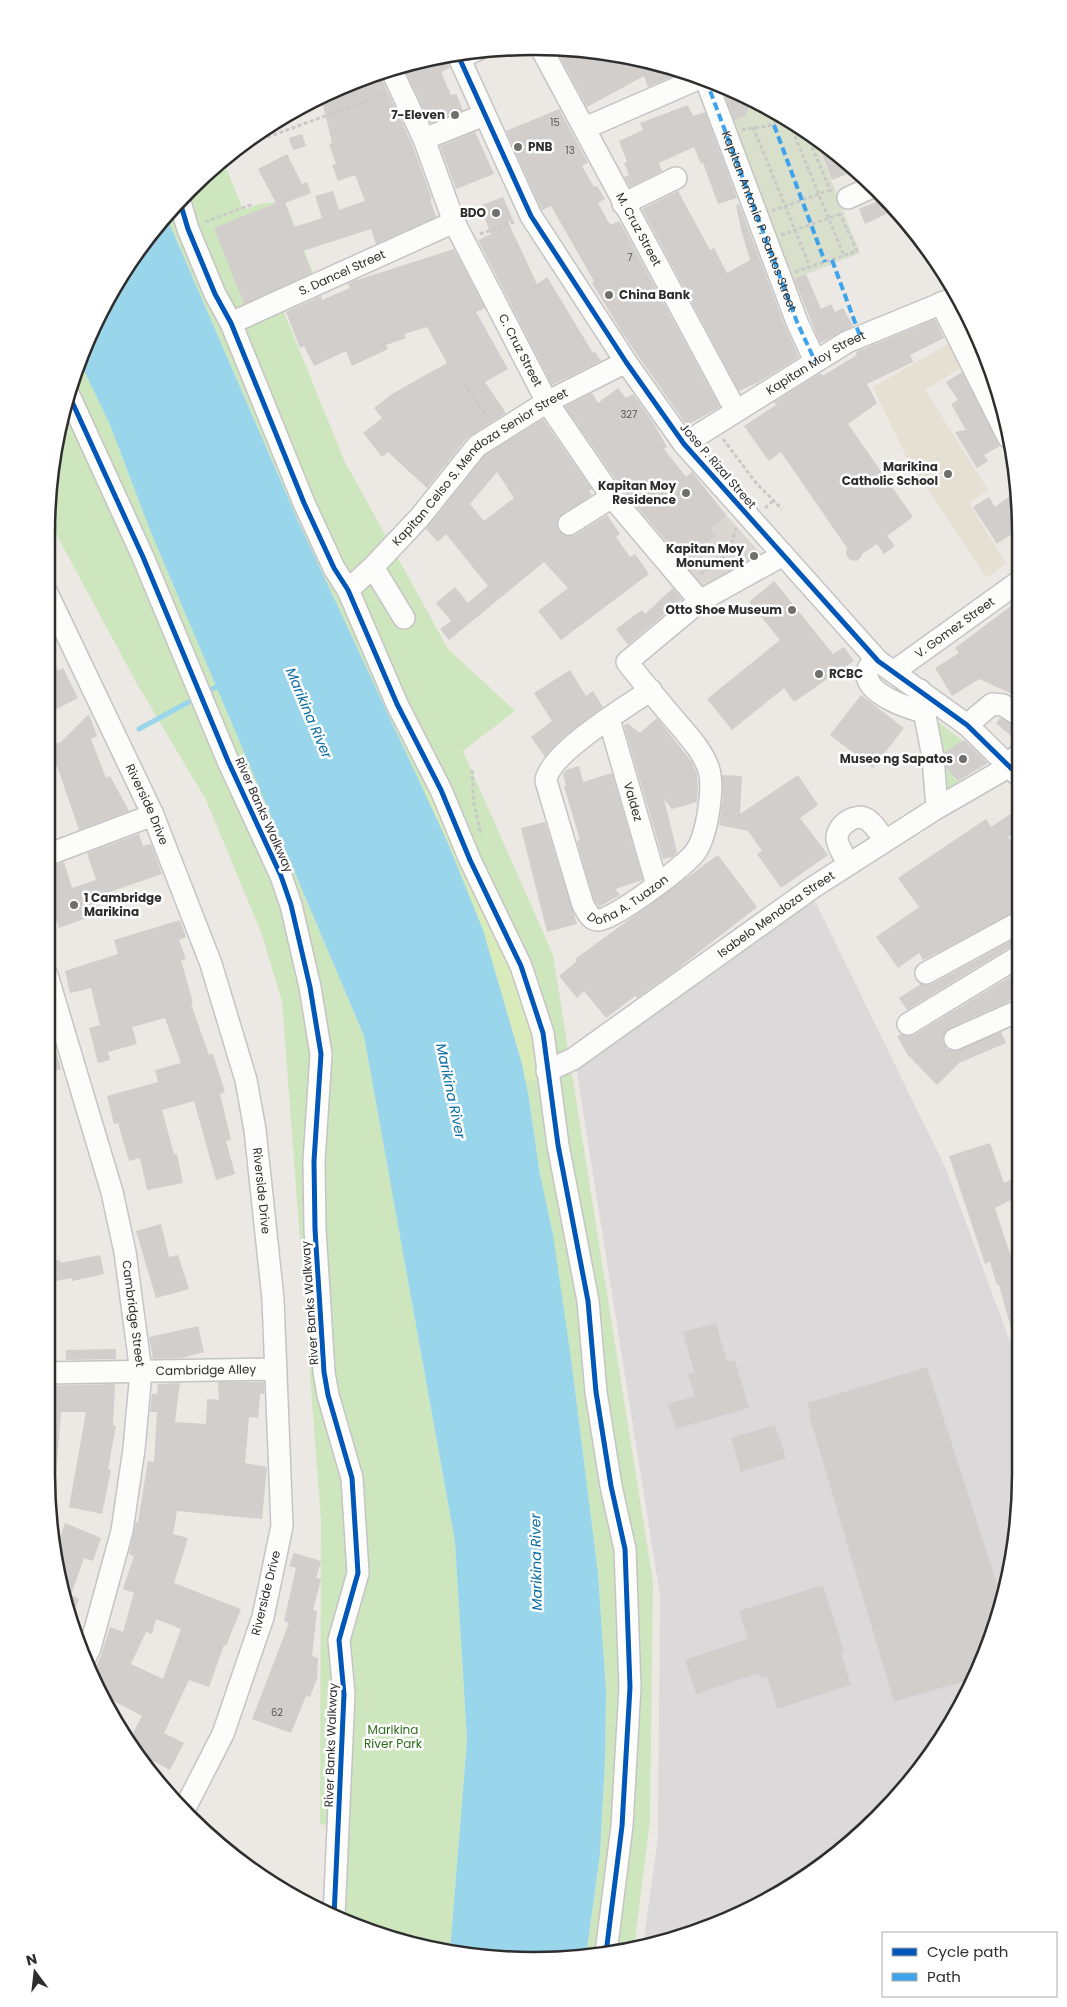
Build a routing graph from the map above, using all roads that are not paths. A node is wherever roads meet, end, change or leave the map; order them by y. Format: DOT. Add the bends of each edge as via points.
graph roads {
  1 [pos="545,55"];
  2 [pos="466,60"];
  3 [pos="395,76"];
  4 [pos="695,83"];
  5 [pos="702,85"];
  6 [pos="484,114"];
  7 [pos="585,128"];
  8 [pos="424,139"];
  9 [pos="676,178"];
  10 [pos="866,190"];
  11 [pos="840,201"];
  12 [pos="623,204"];
  13 [pos="182,209"];
  14 [pos="458,231"];
  15 [pos="949,300"];
  16 [pos="231,323"];
  17 [pos="815,361"];
  18 [pos="626,362"];
  19 [pos="548,402"];
  20 [pos="73,404"];
  21 [pos="995,407"];
  22 [pos="736,411"];
  23 [pos="684,444"];
  24 [pos="612,497"];
  25 [pos="569,524"];
  26 [pos="783,555"];
  27 [pos="374,567"];
  28 [pos="348,590"];
  29 [pos="1012,590"];
  30 [pos="700,601"];
  31 [pos="55,610"];
  32 [pos="404,618"];
  33 [pos="876,658"];
  34 [pos="893,672"];
  35 [pos="651,690"];
  36 [pos="920,690"];
  37 [pos="1012,710"];
  38 [pos="924,712"];
  39 [pos="609,718"];
  40 [pos="967,725"];
  41 [pos="1012,764"];
  42 [pos="1012,769"];
  43 [pos="937,808"];
  44 [pos="153,815"];
  45 [pos="886,841"];
  46 [pos="55,852"];
  47 [pos="849,864"];
  48 [pos="657,885"];
  49 [pos="1012,925"];
  50 [pos="1012,961"];
  51 [pos="926,973"];
  52 [pos="1012,1013"];
  53 [pos="55,1017"];
  54 [pos="908,1024"];
  55 [pos="955,1039"];
  56 [pos="547,1071"];
  57 [pos="276,1369"];
  58 [pos="55,1372"];
  59 [pos="141,1372"];
  60 [pos="89,1650"];
  61 [pos="187,1804"];
  62 [pos="334,1909"];
  63 [pos="607,1946"];
  1 -- 7 [label="street, M. Cruz Street"];
  2 -- 6 [label="street, Jose P. Rizal Street"];
  3 -- 8 [label="street, C. Cruz Street"];
  4 -- 7 [label="street"];
  5 -- 17 [label="street, Kapitan Antonio P. Santos Street"];
  6 -- 8 [label="street"];
  6 -- 18 [label="street, Jose P. Rizal Street" via="531,216"];
  7 -- 12 [label="street, M. Cruz Street"];
  8 -- 14 [label="street, C. Cruz Street"];
  9 -- 12 [label="street"];
  10 -- 11 [label="street"];
  12 -- 22 [label="street, M. Cruz Street"];
  13 -- 16 [label="street" via="215,294"];
  14 -- 16 [label="street, S. Dancel Street"];
  14 -- 19 [label="street, C. Cruz Street"];
  15 -- 17 [label="street, Kapitan Moy Street" via="860,336"];
  15 -- 21 [label="street"];
  16 -- 28 [label="street" via="304,503 334,568"];
  17 -- 22 [label="street, Kapitan Moy Street"];
  18 -- 19 [label="street, Kapitan Celso S. Mendoza Senior Street"];
  18 -- 23 [label="street, Jose P. Rizal Street"];
  19 -- 24 [label="street, C. Cruz Street"];
  19 -- 27 [label="street, Kapitan Celso S. Mendoza Senior Street" via="477,446 420,517"];
  20 -- 62 [label="street, River Banks Walkway" via="281,876 310,987 321,1054 314,1161 324,1372 352,1478 358,1573 339,1640 344,1694"];
  22 -- 23 [label="street, Kapitan Moy Street"];
  23 -- 26 [label="street, Jose P. Rizal Street"];
  24 -- 25 [label="street"];
  24 -- 30 [label="street, C. Cruz Street"];
  26 -- 30 [label="street"];
  26 -- 33 [label="street, Jose P. Rizal Street"];
  27 -- 28 [label="street, Kapitan Celso S. Mendoza Senior Street"];
  27 -- 32 [label="street"];
  28 -- 56 [label="street" via="397,704 441,790 470,860 521,966 543,1033"];
  29 -- 34 [label="street, V. Gomez Street"];
  30 -- 35 [label="street, Doña A. Tuazon" via="627,662"];
  31 -- 44 [label="street, Riverside Drive"];
  33 -- 34 [label="street, Jose P. Rizal Street"];
  33 -- 38 [label="street" via="866,675 870,685 905,707"];
  34 -- 36 [label="street, Jose P. Rizal Street"];
  35 -- 39 [label="street, Doña A. Tuazon"];
  35 -- 48 [label="street, Doña A. Tuazon" via="701,752 709,769 710,786 703,838 695,853"];
  36 -- 38 [label="street"];
  36 -- 40 [label="street, Jose P. Rizal Street"];
  37 -- 40 [label="street" via="1003,704 992,704"];
  38 -- 43 [label="street" via="933,757"];
  39 -- 48 [label="street, Valdez"];
  39 -- 48 [label="street, Doña A. Tuazon" via="563,753 547,773 546,781 583,905 592,918 608,918"];
  40 -- 41 [label="street, Jose P. Rizal Street"];
  42 -- 43 [label="street, Isabelo Mendoza Street"];
  43 -- 45 [label="street, Isabelo Mendoza Street"];
  44 -- 46 [label="street"];
  44 -- 57 [label="street, Riverside Drive" via="211,964 246,1080 255,1130 270,1271"];
  45 -- 47 [label="street, Isabelo Mendoza Street"];
  45 -- 47 [label="street" via="866,818 858,816 850,820 839,828 837,839"];
  47 -- 56 [label="street, Isabelo Mendoza Street" via="573,1059"];
  49 -- 51 [label="street"];
  50 -- 54 [label="street"];
  52 -- 55 [label="street"];
  53 -- 59 [label="street, Cambridge Street" via="112,1192"];
  56 -- 63 [label="street" via="588,1301 596,1392 625,1549 627,1576 630,1687 623,1806"];
  57 -- 59 [label="street, Cambridge Alley"];
  57 -- 61 [label="street, Riverside Drive" via="282,1526 265,1608 223,1734"];
  58 -- 59 [label="street, Cambridge Alley"];
  59 -- 60 [label="street, Cambridge Street" via="122,1531"];
}
